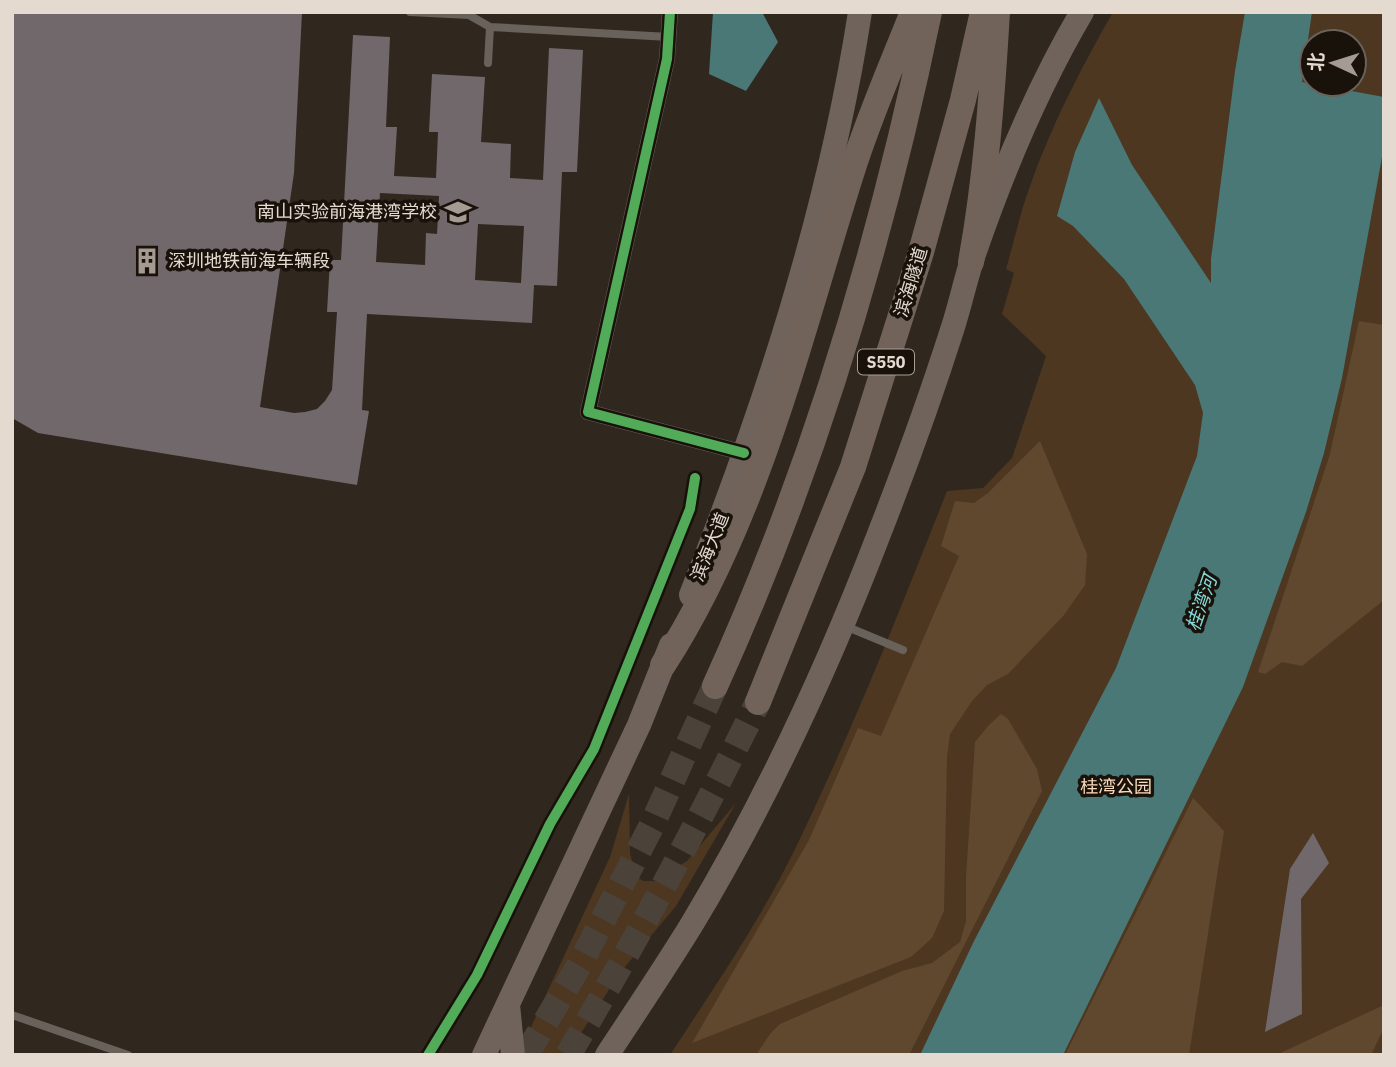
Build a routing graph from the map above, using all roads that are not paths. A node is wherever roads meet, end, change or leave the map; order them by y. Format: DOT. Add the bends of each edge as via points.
graph roads {
  1 [pos="410,12"];
  2 [pos="670,12"];
  3 [pos="860,12"];
  4 [pos="913,12"];
  5 [pos="929,12"];
  6 [pos="983,12"];
  7 [pos="997,12"];
  8 [pos="1082,12"];
  9 [pos="491,27"];
  10 [pos="669,37"];
  11 [pos="488,62"];
  12 [pos="971,262"];
  13 [pos="744,453"];
  14 [pos="842,625"];
  15 [pos="903,650"];
  16 [pos="663,665"];
  17 [pos="715,687"];
  18 [pos="758,702"];
  19 [pos="508,1005"];
  20 [pos="12,1015"];
  21 [pos="608,1053"];
  22 [pos="128,1055"];
  23 [pos="484,1055"];
  24 [pos="513,1055"];
  1 -- 9 [label="lane" via="469,15"];
  2 -- 10 [label="street"];
  3 -- 13 [label="main road, 滨海大道" via="811,239"];
  4 -- 16 [label="highway" via="863,139 790,373 738,518 699,606"];
  5 -- 17 [label="highway, S550" via="875,242 828,401 758,590"];
  6 -- 18 [label="highway, 滨海隧道 / S550" via="924,241 853,467"];
  7 -- 12 [label="highway" via="990,130"];
  8 -- 12 [label="main road" via="1006,169"];
  9 -- 10 [label="lane"];
  9 -- 11 [label="lane"];
  10 -- 13 [label="street" via="588,412"];
  12 -- 14 [label="main road" via="918,430"];
  13 -- 16 [label="main road, 滨海大道"];
  14 -- 15 [label="lane"];
  14 -- 21 [label="main road" via="756,809 693,923"];
  16 -- 19 [label="main road, 滨海大道"];
  19 -- 23 [label="main road, 滨海大道"];
  19 -- 24 [label="main road"];
  20 -- 22 [label="lane"];
}
